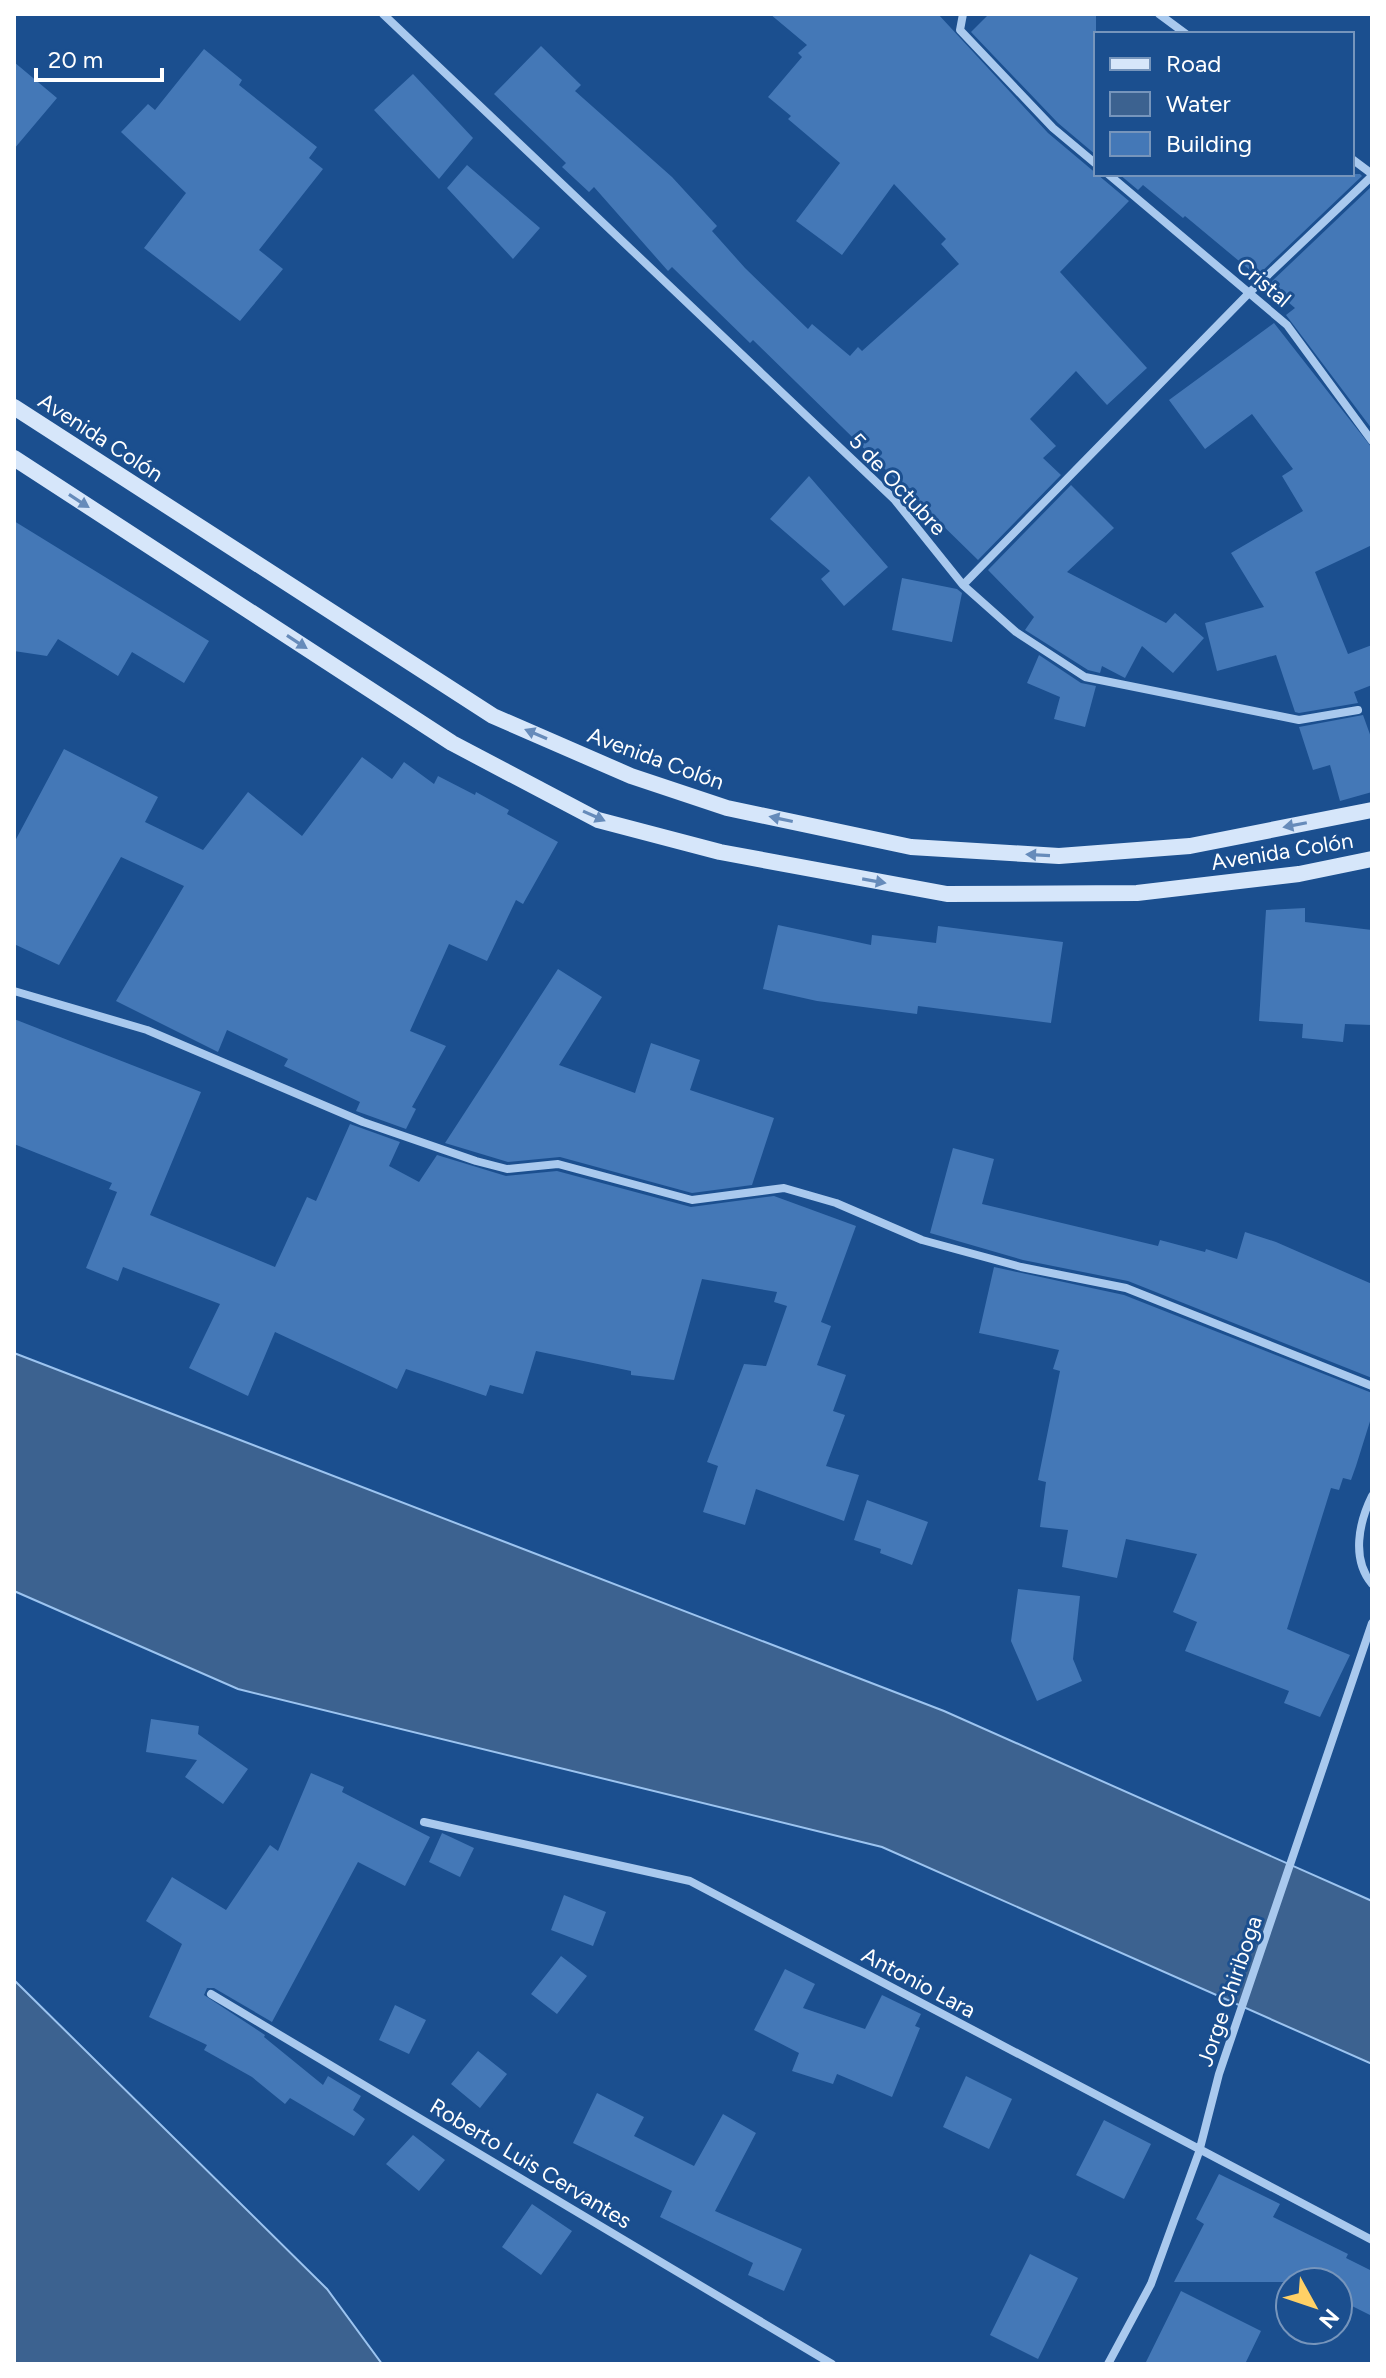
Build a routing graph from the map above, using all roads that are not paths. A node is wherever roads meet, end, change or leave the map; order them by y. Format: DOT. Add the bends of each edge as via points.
graph roads {
  1 [pos="383,14"];
  2 [pos="963,14"];
  3 [pos="1159,14"];
  4 [pos="1183,32"];
  5 [pos="1354,161"];
  6 [pos="1094,162"];
  7 [pos="1372,175"];
  8 [pos="1110,176"];
  9 [pos="1249,293"];
  10 [pos="14,407"];
  11 [pos="1372,441"];
  12 [pos="14,458"];
  13 [pos="963,585"];
  14 [pos="1358,710"];
  15 [pos="1372,810"];
  16 [pos="1372,859"];
  17 [pos="14,991"];
  18 [pos="1372,1386"];
  19 [pos="1372,1496"];
  20 [pos="1372,1584"];
  21 [pos="1372,1623"];
  22 [pos="424,1822"];
  23 [pos="211,1994"];
  24 [pos="1199,2152"];
  25 [pos="1372,2240"];
  26 [pos="832,2364"];
  27 [pos="1108,2364"];
  1 -- 13 [label="street, 5 de Octubre" via="894,499"];
  2 -- 6 [label="street" via="960,30 1053,128"];
  3 -- 4 [label="street"];
  5 -- 7 [label="street"];
  7 -- 9 [label="street"];
  8 -- 9 [label="street, Cristal"];
  9 -- 11 [label="street, Cristal" via="1287,325"];
  9 -- 13 [label="street"];
  15 -- 10 [label="main road, Avenida Colón, one-way" via="1190,846 1059,856 911,847 727,808 631,776 493,716"];
  12 -- 16 [label="main road, Avenida Colón, one-way" via="452,743 598,820 720,852 947,894 1137,893 1299,874"];
  13 -- 14 [label="street, 5 de Octubre" via="1016,632 1085,677 1299,720"];
  17 -- 18 [label="street" via="147,1030 363,1122 476,1161 507,1169 558,1164 692,1200 784,1188 836,1203 922,1240 1126,1288"];
  19 -- 20 [label="street" via="1361,1518 1360,1561"];
  21 -- 24 [label="street, Jorge Chiriboga" via="1219,2074"];
  22 -- 24 [label="street, Antonio Lara" via="690,1881"];
  23 -- 26 [label="street, Roberto Luis Cervantes"];
  24 -- 25 [label="street, Antonio Lara"];
  24 -- 27 [label="street, Jorge Chiriboga" via="1151,2284"];
}
